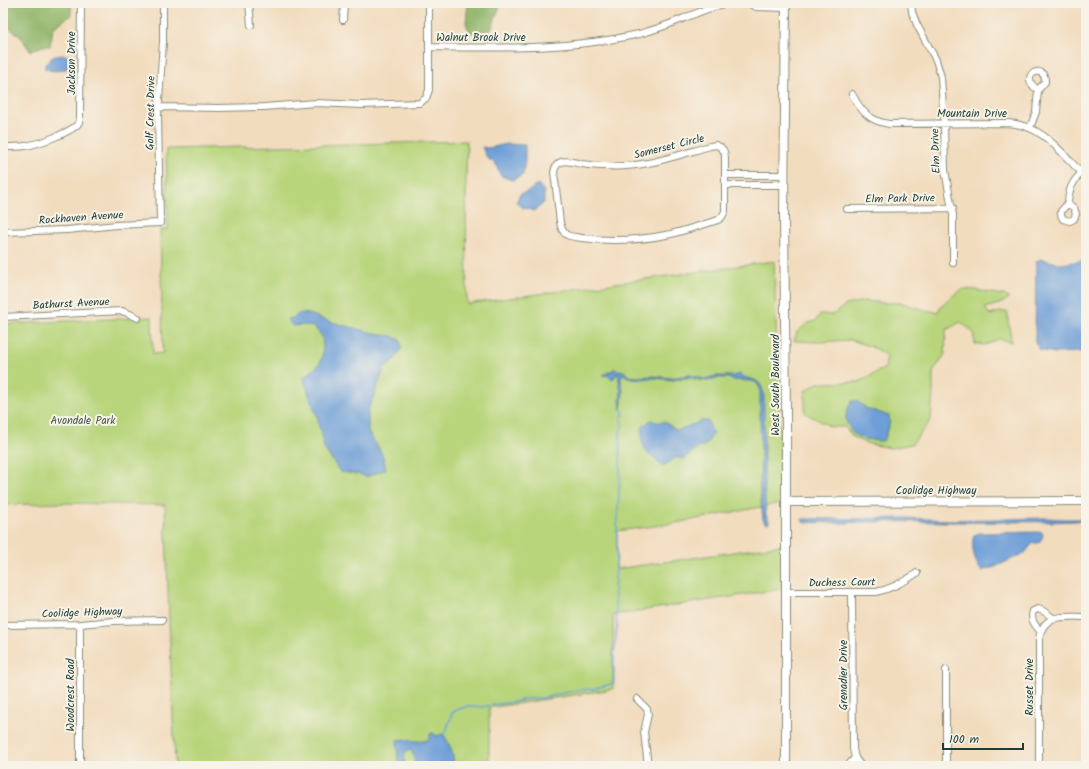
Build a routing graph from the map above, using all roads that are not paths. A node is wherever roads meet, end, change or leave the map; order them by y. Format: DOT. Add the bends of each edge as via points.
graph roads {
  1 [pos="81,3"];
  2 [pos="163,3"];
  3 [pos="249,3"];
  4 [pos="344,3"];
  5 [pos="429,3"];
  6 [pos="728,3"];
  7 [pos="748,3"];
  8 [pos="911,3"];
  9 [pos="766,5"];
  10 [pos="786,5"];
  11 [pos="343,20"];
  12 [pos="252,25"];
  13 [pos="429,47"];
  14 [pos="1038,90"];
  15 [pos="852,94"];
  16 [pos="158,107"];
  17 [pos="944,123"];
  18 [pos="1030,128"];
  19 [pos="3,147"];
  20 [pos="1084,172"];
  21 [pos="725,175"];
  22 [pos="784,176"];
  23 [pos="726,185"];
  24 [pos="784,186"];
  25 [pos="1068,203"];
  26 [pos="953,208"];
  27 [pos="847,209"];
  28 [pos="160,223"];
  29 [pos="3,232"];
  30 [pos="953,263"];
  31 [pos="3,317"];
  32 [pos="138,318"];
  33 [pos="1086,501"];
  34 [pos="786,502"];
  35 [pos="917,573"];
  36 [pos="786,592"];
  37 [pos="852,592"];
  38 [pos="1086,617"];
  39 [pos="1053,618"];
  40 [pos="162,620"];
  41 [pos="80,624"];
  42 [pos="3,626"];
  43 [pos="1040,631"];
  44 [pos="946,670"];
  45 [pos="637,699"];
  46 [pos="855,758"];
  47 [pos="80,766"];
  48 [pos="648,766"];
  49 [pos="786,766"];
  50 [pos="847,766"];
  51 [pos="860,766"];
  52 [pos="946,766"];
  53 [pos="1039,766"];
  1 -- 19 [label="street, Jackson Drive" via="79,123 41,142"];
  2 -- 16 [label="street, Golf Crest Drive"];
  3 -- 12 [label="street"];
  4 -- 11 [label="street"];
  5 -- 13 [label="street"];
  6 -- 13 [label="street, Walnut Brook Drive" via="650,31 588,43 539,47"];
  7 -- 9 [label="street" via="756,7"];
  8 -- 17 [label="street, Elm Drive" via="917,25 940,71"];
  9 -- 10 [label="street"];
  10 -- 22 [label="main road, West South Boulevard"];
  13 -- 16 [label="street, Walnut Brook Drive" via="428,94 420,103"];
  14 -- 18 [label="street" via="1036,112"];
  15 -- 17 [label="street, Mountain Drive" via="863,111 882,123"];
  16 -- 28 [label="street, Golf Crest Drive"];
  17 -- 18 [label="street, Mountain Drive" via="1007,123"];
  17 -- 26 [label="street, Elm Drive" via="945,170"];
  18 -- 20 [label="street, Mountain Drive" via="1050,140"];
  20 -- 25 [label="street" via="1075,179"];
  21 -- 22 [label="street"];
  21 -- 23 [label="street, Somerset Circle"];
  21 -- 23 [label="street, Somerset Circle" via="725,153 720,147 713,145 652,163 632,166 604,166 566,161 559,163 554,172 562,230 570,236 601,240 649,238 718,220 725,211"];
  22 -- 24 [label="main road, West South Boulevard"];
  23 -- 24 [label="street"];
  24 -- 34 [label="main road, West South Boulevard"];
  26 -- 27 [label="street, Elm Park Drive"];
  26 -- 30 [label="street, Elm Drive"];
  28 -- 29 [label="street, Rockhaven Avenue"];
  31 -- 32 [label="street, Bathurst Avenue" via="122,311"];
  33 -- 34 [label="main road, Coolidge Highway"];
  34 -- 36 [label="main road, West South Boulevard"];
  35 -- 37 [label="street, Duchess Court" via="886,590"];
  36 -- 37 [label="street, Duchess Court"];
  36 -- 49 [label="main road, West South Boulevard"];
  37 -- 46 [label="street, Grenadier Drive"];
  38 -- 39 [label="street, Russet Drive"];
  39 -- 43 [label="street"];
  39 -- 43 [label="street, Russet Drive" via="1038,609 1033,611 1033,622"];
  40 -- 41 [label="street, Coolidge Highway"];
  41 -- 42 [label="street, Coolidge Highway"];
  41 -- 47 [label="street, Woodcrest Road"];
  43 -- 53 [label="street, Russet Drive"];
  44 -- 52 [label="street"];
  45 -- 48 [label="street" via="647,709 648,714 644,732"];
  46 -- 50 [label="street"];
  46 -- 51 [label="street, Grenadier Drive"];
}
